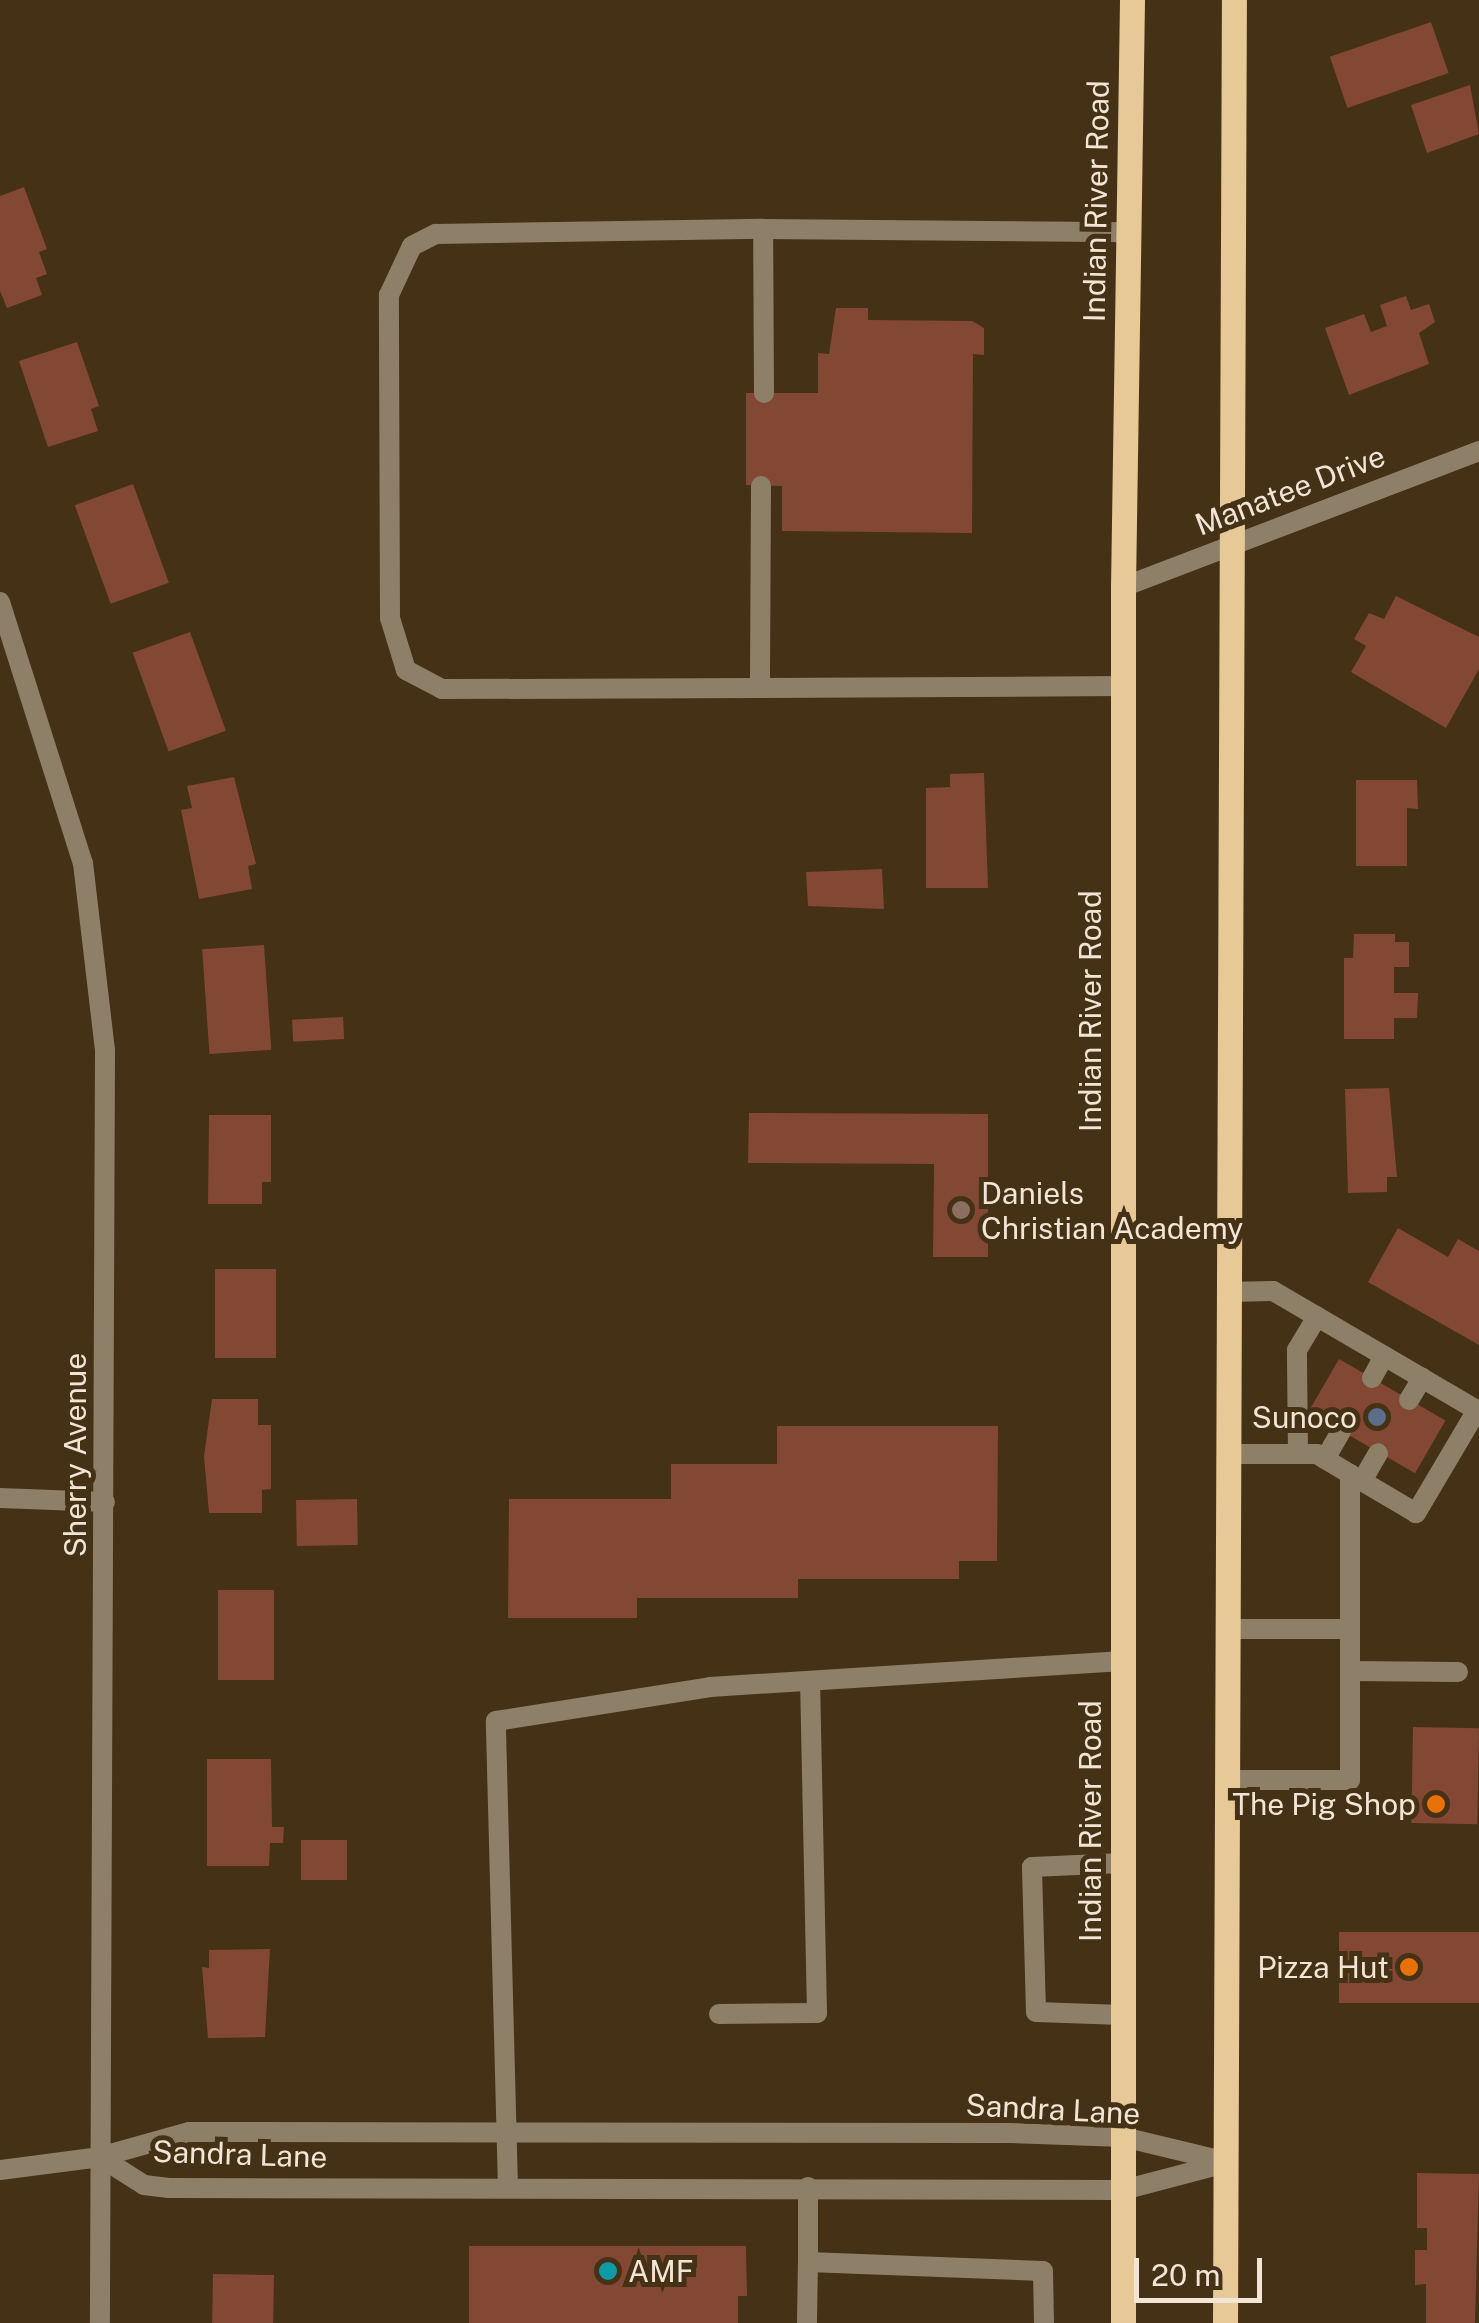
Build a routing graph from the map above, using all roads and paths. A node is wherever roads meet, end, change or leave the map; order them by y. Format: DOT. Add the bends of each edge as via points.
graph roads {
  1 [pos="1132,0"];
  2 [pos="1234,0"];
  3 [pos="763,230"];
  4 [pos="1128,232"];
  5 [pos="764,393"];
  6 [pos="1479,451"];
  7 [pos="761,486"];
  8 [pos="1231,545"];
  9 [pos="1123,587"];
  10 [pos="0,602"];
  11 [pos="8,648"];
  12 [pos="1122,686"];
  13 [pos="760,688"];
  14 [pos="1229,1292"];
  15 [pos="1317,1317"];
  16 [pos="1384,1356"];
  17 [pos="1372,1378"];
  18 [pos="1422,1378"];
  19 [pos="1409,1400"];
  20 [pos="1341,1432"];
  21 [pos="1378,1453"];
  22 [pos="1229,1454"];
  23 [pos="1298,1454"];
  24 [pos="1325,1459"];
  25 [pos="1356,1478"];
  26 [pos="0,1498"];
  27 [pos="105,1502"];
  28 [pos="1228,1629"];
  29 [pos="1350,1629"];
  30 [pos="1123,1662"];
  31 [pos="1350,1671"];
  32 [pos="1458,1672"];
  33 [pos="810,1680"];
  34 [pos="1228,1780"];
  35 [pos="1123,1863"];
  36 [pos="719,2014"];
  37 [pos="1122,2015"];
  38 [pos="506,2132"];
  39 [pos="1123,2137"];
  40 [pos="100,2157"];
  41 [pos="1227,2162"];
  42 [pos="0,2170"];
  43 [pos="808,2187"];
  44 [pos="508,2188"];
  45 [pos="1123,2190"];
  46 [pos="808,2262"];
  47 [pos="100,2323"];
  48 [pos="807,2323"];
  49 [pos="1044,2323"];
  50 [pos="1123,2323"];
  51 [pos="1226,2323"];
  1 -- 4 [label="main road, Indian River Road"];
  2 -- 8 [label="main road"];
  3 -- 4 [label="street"];
  3 -- 5 [label="street"];
  3 -- 13 [label="street" via="436,234 412,246 389,295 390,618 406,670 442,690"];
  4 -- 9 [label="main road, Indian River Road"];
  6 -- 8 [label="street, Manatee Drive"];
  7 -- 13 [label="street"];
  8 -- 9 [label="street, Manatee Drive"];
  8 -- 14 [label="main road"];
  9 -- 12 [label="main road, Indian River Road"];
  10 -- 11 [label="street, Sherry Avenue"];
  11 -- 27 [label="street, Sherry Avenue" via="83,863 99,966"];
  12 -- 13 [label="street"];
  12 -- 30 [label="main road, Indian River Road"];
  14 -- 15 [label="street" via="1273,1291"];
  14 -- 22 [label="main road"];
  15 -- 16 [label="street"];
  15 -- 23 [label="street" via="1297,1350"];
  16 -- 17 [label="street"];
  16 -- 18 [label="street"];
  18 -- 19 [label="street"];
  18 -- 25 [label="street" via="1478,1410 1416,1513"];
  20 -- 24 [label="street"];
  21 -- 25 [label="street"];
  22 -- 23 [label="street"];
  22 -- 28 [label="main road"];
  23 -- 24 [label="street"];
  24 -- 25 [label="street"];
  25 -- 29 [label="street"];
  26 -- 27 [label="street"];
  27 -- 40 [label="street, Sherry Avenue"];
  28 -- 29 [label="street"];
  28 -- 34 [label="main road"];
  29 -- 31 [label="street"];
  30 -- 33 [label="street"];
  30 -- 35 [label="main road, Indian River Road"];
  31 -- 32 [label="street"];
  31 -- 34 [label="street" via="1350,1780"];
  33 -- 36 [label="street" via="817,2012"];
  33 -- 38 [label="street" via="710,1687 496,1721"];
  34 -- 41 [label="main road"];
  35 -- 37 [label="main road, Indian River Road"];
  35 -- 37 [label="street" via="1032,1867 1036,2012"];
  37 -- 39 [label="main road, Indian River Road"];
  38 -- 39 [label="street, Sandra Lane"];
  38 -- 40 [label="street, Sandra Lane" via="189,2132"];
  38 -- 44 [label="street"];
  39 -- 41 [label="street, Sandra Lane"];
  39 -- 45 [label="main road, Indian River Road"];
  40 -- 42 [label="street, Sandra Lane"];
  40 -- 44 [label="street, Sandra Lane" via="144,2185 169,2188"];
  40 -- 47 [label="street, Sherry Avenue"];
  41 -- 45 [label="street, Sandra Lane"];
  41 -- 51 [label="main road"];
  43 -- 44 [label="street, Sandra Lane"];
  43 -- 45 [label="street, Sandra Lane"];
  43 -- 46 [label="street"];
  45 -- 50 [label="main road, Indian River Road"];
  46 -- 48 [label="street"];
  46 -- 49 [label="street" via="1043,2271"];
}
